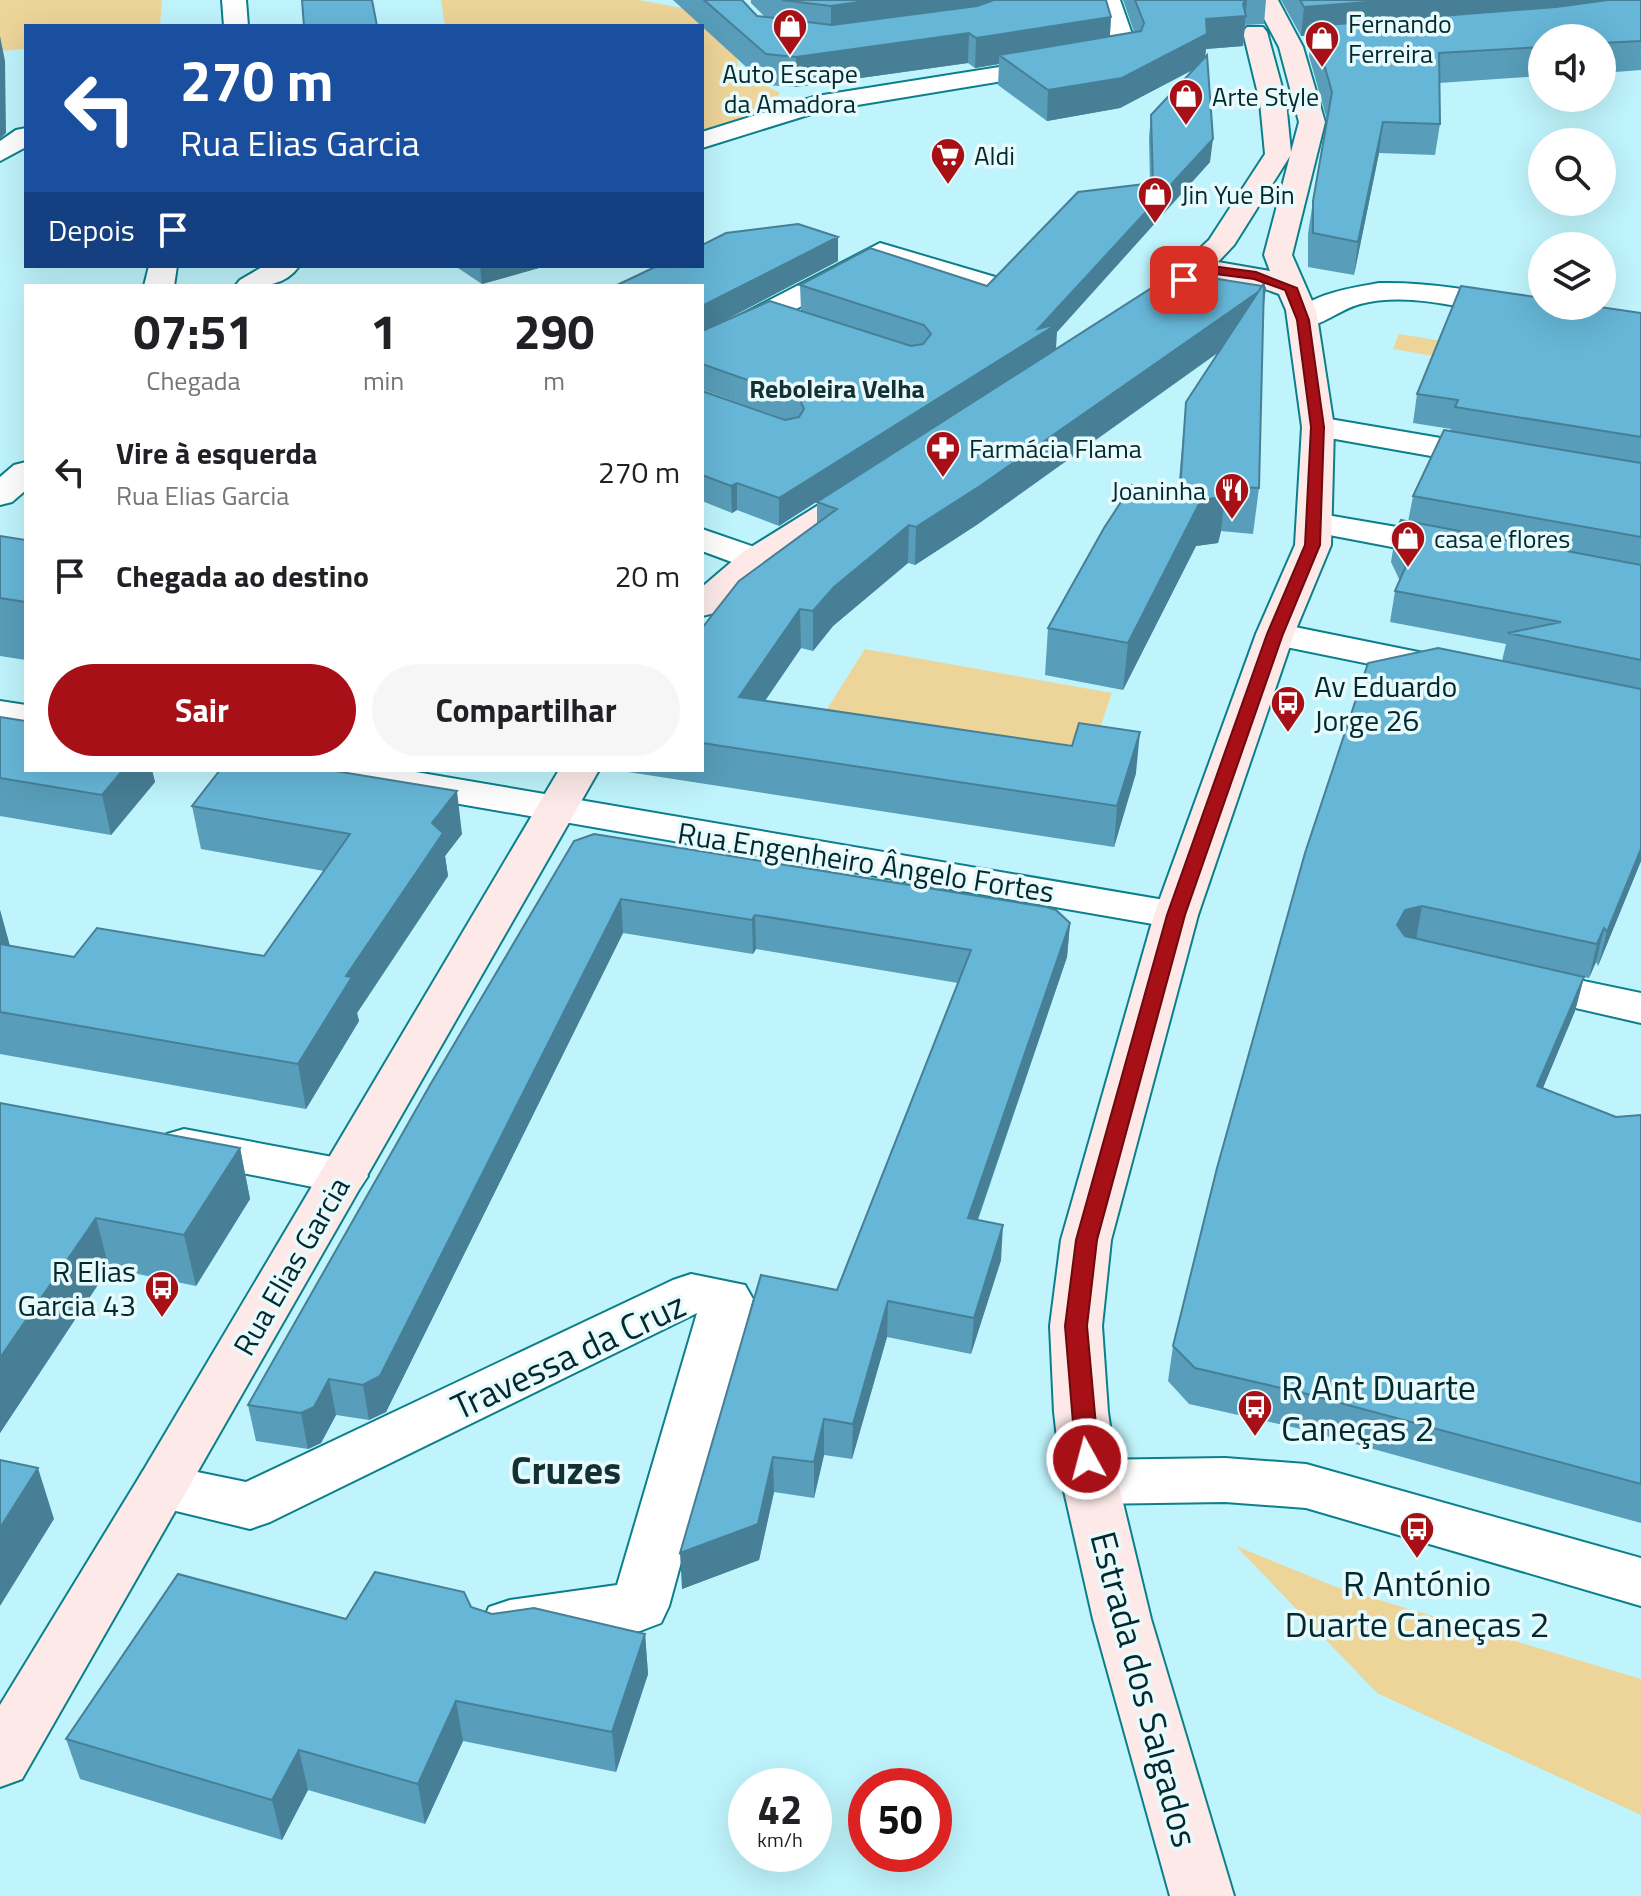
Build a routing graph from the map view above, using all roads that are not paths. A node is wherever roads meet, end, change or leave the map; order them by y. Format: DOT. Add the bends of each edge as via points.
graph roads {
  1 [pos="234,0"];
  2 [pos="1108,0"];
  3 [pos="1241,0"];
  4 [pos="1266,0"];
  5 [pos="236,24"];
  6 [pos="24,137"];
  7 [pos="704,139"];
  8 [pos="0,153"];
  9 [pos="282,268"];
  10 [pos="1197,268"];
  11 [pos="254,284"];
  12 [pos="992,285"];
  13 [pos="1297,304"];
  14 [pos="1528,311"];
  15 [pos="767,312"];
  16 [pos="810,327"];
  17 [pos="1106,334"];
  18 [pos="704,346"];
  19 [pos="1318,427"];
  20 [pos="1520,461"];
  21 [pos="24,474"];
  22 [pos="886,477"];
  23 [pos="0,495"];
  24 [pos="1315,523"];
  25 [pos="704,540"];
  26 [pos="1491,555"];
  27 [pos="756,560"];
  28 [pos="704,603"];
  29 [pos="1275,634"];
  30 [pos="1488,677"];
  31 [pos="0,713"];
  32 [pos="24,717"];
  33 [pos="356,772"];
  34 [pos="567,790"];
  35 [pos="1176,915"];
  36 [pos="1475,971"];
  37 [pos="1641,1008"];
  38 [pos="140,1137"];
  39 [pos="343,1176"];
  40 [pos="1090,1482"];
  41 [pos="163,1487"];
  42 [pos="1641,1582"];
  43 [pos="499,1626"];
  44 [pos="7,1734"];
  45 [pos="1202,1896"];
  1 -- 5 [label="street"];
  2 -- 7 [label="street" via="1127,54 817,104"];
  3 -- 10 [label="main road" via="1264,61 1278,154 1220,245"];
  4 -- 13 [label="main road" via="1303,46 1312,122 1278,255"];
  6 -- 8 [label="street"];
  9 -- 11 [label="street"];
  10 -- 13 [label="main road" via="1256,276"];
  10 -- 17 [label="main road"];
  12 -- 15 [label="street" via="880,252"];
  13 -- 14 [label="street" via="1383,291"];
  13 -- 19 [label="main road, Estrada dos Salgados"];
  15 -- 16 [label="street"];
  15 -- 18 [label="street"];
  19 -- 20 [label="street"];
  19 -- 24 [label="main road, Estrada dos Salgados"];
  21 -- 23 [label="street"];
  22 -- 27 [label="main road"];
  24 -- 26 [label="street"];
  24 -- 29 [label="main road, Estrada dos Salgados" via="1313,545"];
  25 -- 27 [label="street"];
  27 -- 28 [label="main road"];
  29 -- 30 [label="street"];
  29 -- 35 [label="main road, Estrada dos Salgados"];
  31 -- 32 [label="street"];
  33 -- 34 [label="street, Rua Engenheiro Ângelo Fortes"];
  34 -- 35 [label="street, Rua Engenheiro Ângelo Fortes"];
  34 -- 39 [label="main road, Rua Elias Garcia"];
  35 -- 40 [label="main road, Estrada dos Salgados" via="1086,1240 1076,1326"];
  36 -- 37 [label="street"];
  38 -- 39 [label="street"];
  39 -- 41 [label="main road, Rua Elias Garcia"];
  40 -- 42 [label="street" via="1264,1480 1306,1486"];
  40 -- 45 [label="main road, Estrada dos Salgados" via="1122,1619"];
  41 -- 43 [label="street, Travessa da Cruz" via="250,1506 691,1293 727,1299 640,1606"];
  41 -- 44 [label="main road, Rua Elias Garcia"];
}
